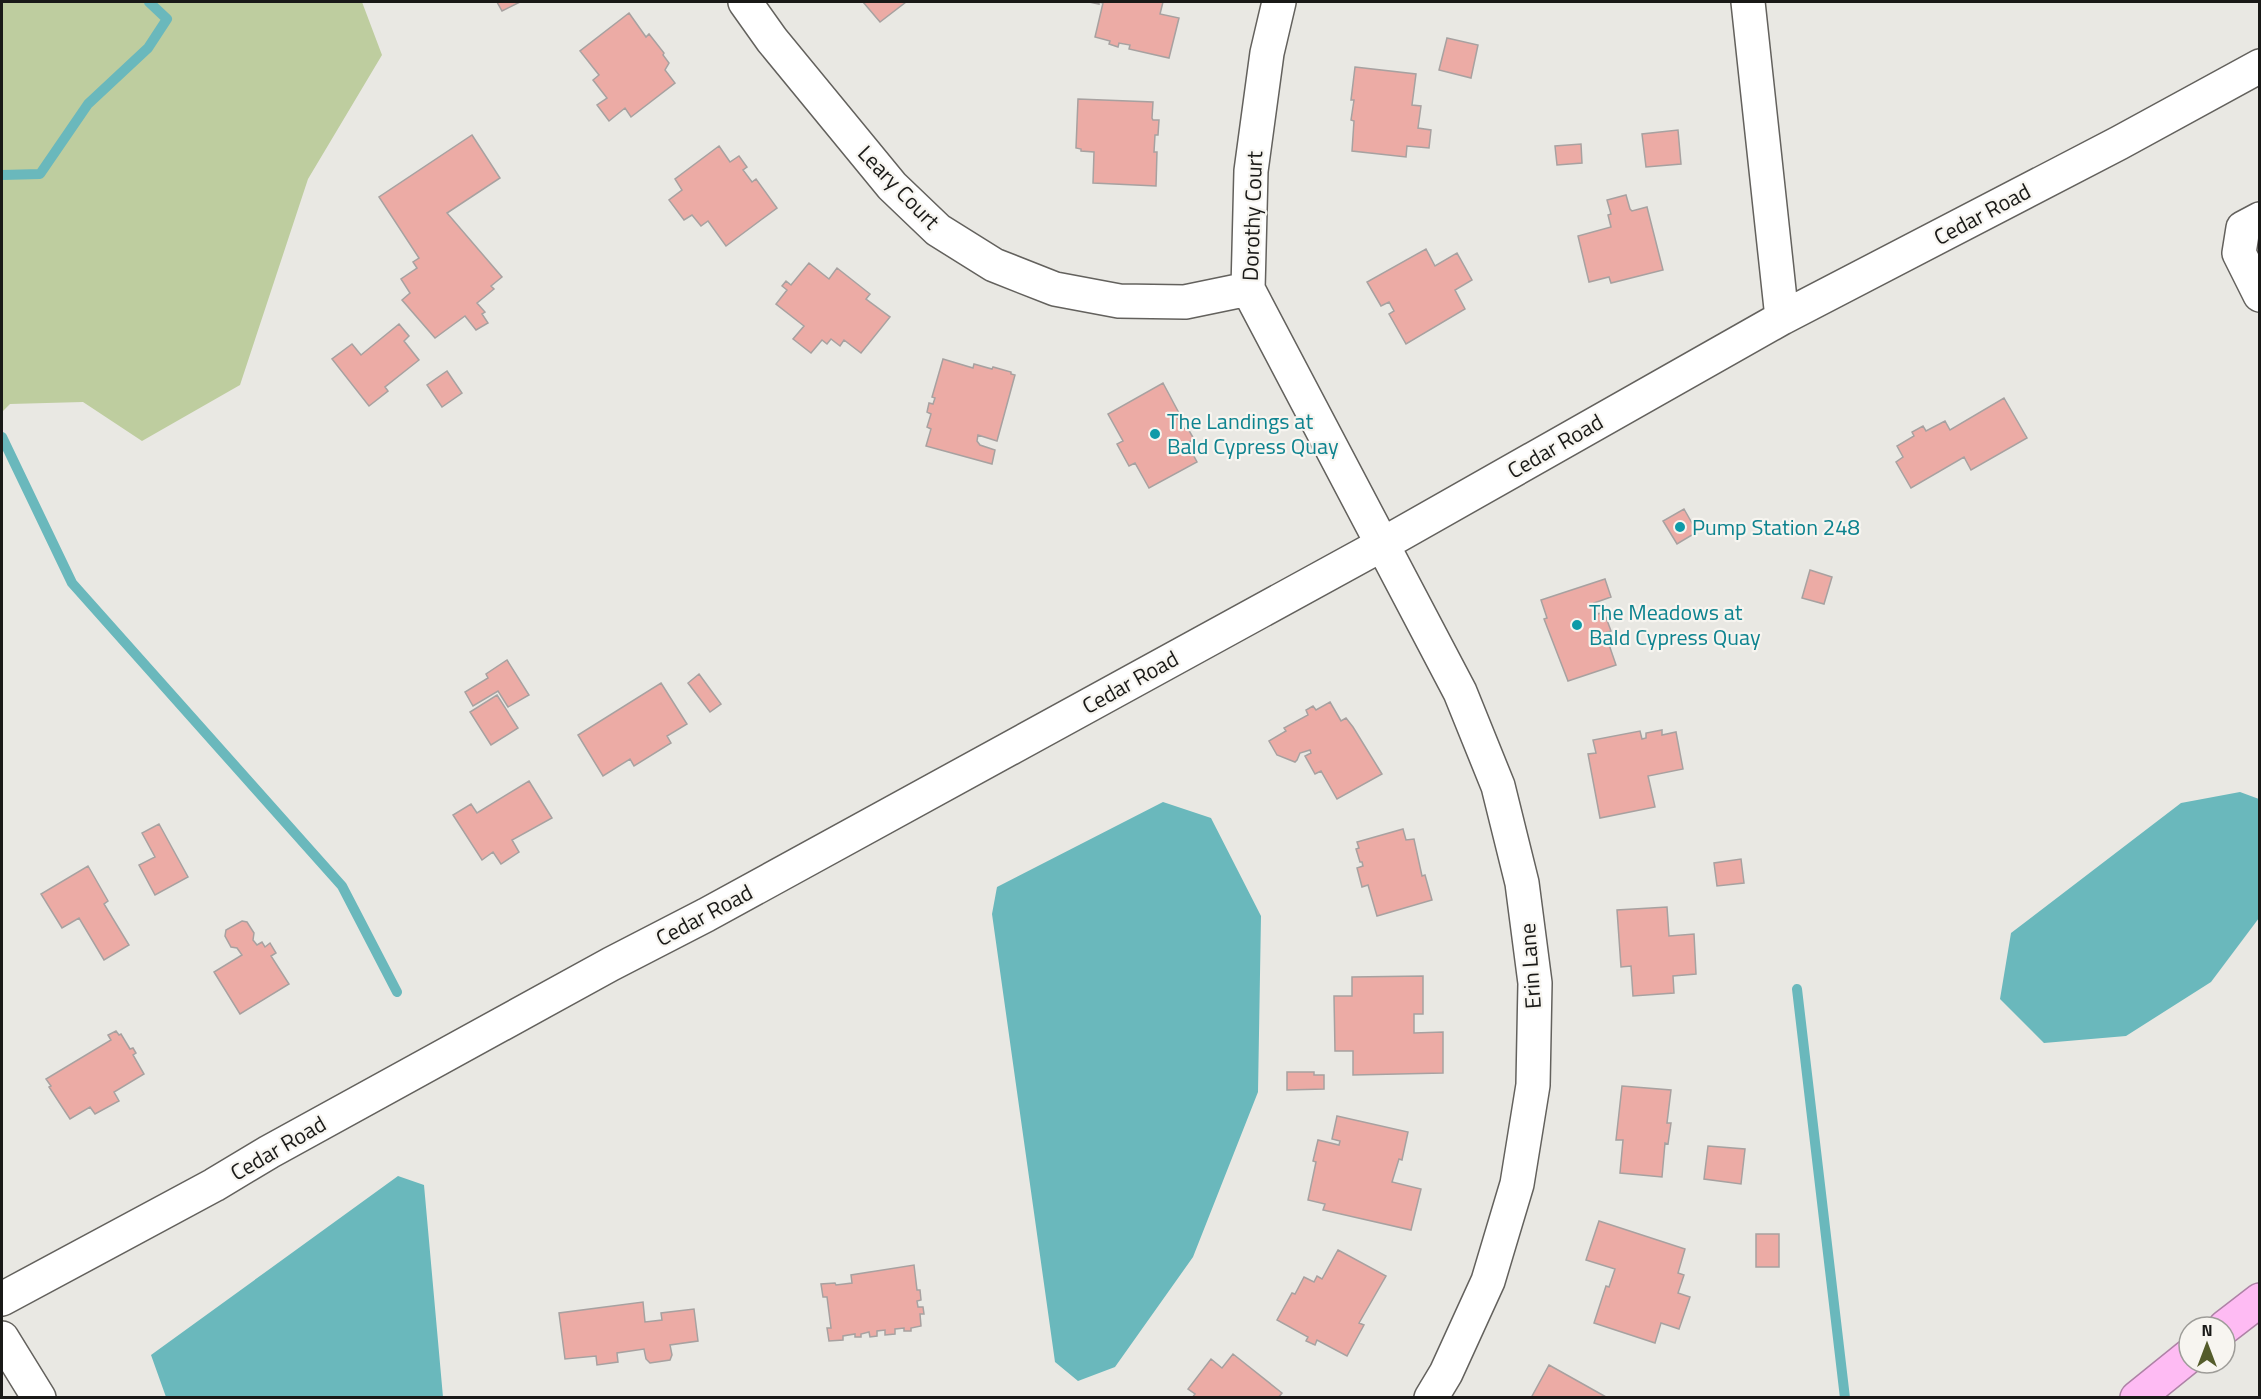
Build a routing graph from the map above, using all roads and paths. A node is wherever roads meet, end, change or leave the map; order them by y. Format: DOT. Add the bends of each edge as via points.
graph roads {
  1 [pos="745,2"];
  2 [pos="1279,2"];
  3 [pos="1748,2"];
  4 [pos="2259,66"];
  5 [pos="2259,219"];
  6 [pos="1248,290"];
  7 [pos="2259,295"];
  8 [pos="1782,318"];
  9 [pos="1383,544"];
  10 [pos="2,1299"];
  11 [pos="2259,1300"];
  12 [pos="2237,1317"];
  13 [pos="2,1338"];
  14 [pos="2177,1366"];
  15 [pos="39,1398"];
  16 [pos="1431,1398"];
  17 [pos="2137,1398"];
  1 -- 6 [label="street, Leary Court" via="892,186 938,230 994,265 1055,290 1119,301 1185,302"];
  2 -- 6 [label="street, Dorothy Court" via="1267,53 1251,171"];
  3 -- 8 [label="street"];
  4 -- 8 [label="street, Cedar Road"];
  5 -- 7 [label="street" via="2243,228 2239,253"];
  6 -- 9 [label="street, Dorothy Court"];
  8 -- 9 [label="street, Cedar Road"];
  9 -- 10 [label="street, Cedar Road"];
  9 -- 16 [label="street, Erin Lane" via="1460,692 1498,786 1522,883 1535,983 1533,1085 1517,1184 1488,1281"];
  11 -- 12 [label="highway"];
  13 -- 15 [label="street"];
  14 -- 17 [label="highway"];
}
